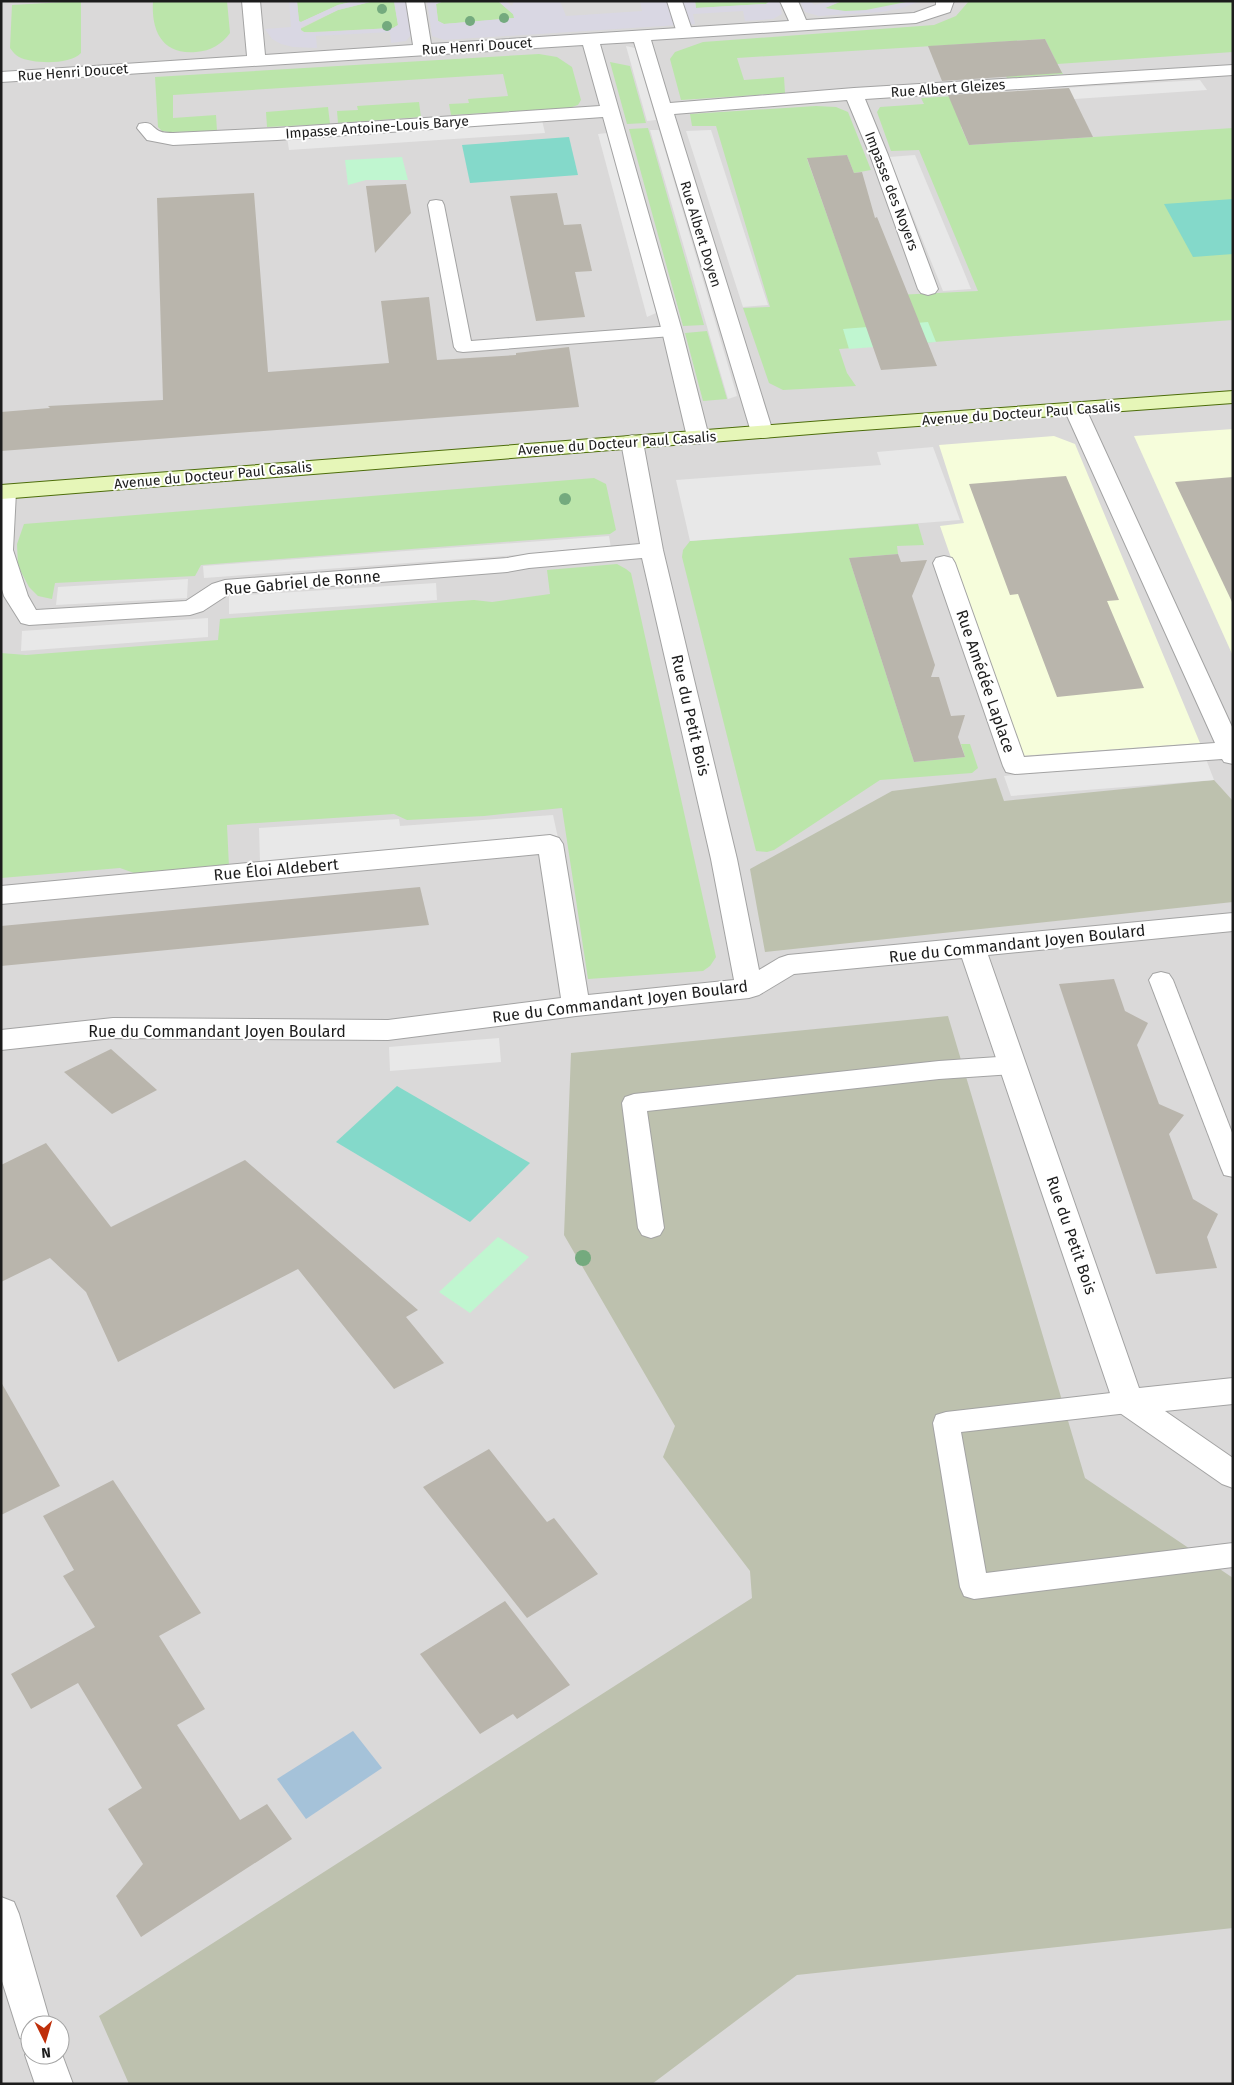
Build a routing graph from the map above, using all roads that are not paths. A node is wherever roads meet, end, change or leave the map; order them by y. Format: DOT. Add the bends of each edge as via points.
graph roads {
  1 [pos="251,1"];
  2 [pos="415,1"];
  3 [pos="674,1"];
  4 [pos="789,1"];
  5 [pos="945,1"];
  6 [pos="800,26"];
  7 [pos="684,33"];
  8 [pos="642,36"];
  9 [pos="590,39"];
  10 [pos="423,50"];
  11 [pos="256,60"];
  12 [pos="1233,70"];
  13 [pos="1,77"];
  14 [pos="854,94"];
  15 [pos="663,109"];
  16 [pos="611,111"];
  17 [pos="146,128"];
  18 [pos="436,205"];
  19 [pos="928,289"];
  20 [pos="672,331"];
  21 [pos="1233,397"];
  22 [pos="1075,409"];
  23 [pos="762,432"];
  24 [pos="698,437"];
  25 [pos="632,442"];
  26 [pos="3,492"];
  27 [pos="652,550"];
  28 [pos="944,563"];
  29 [pos="1231,753"];
  30 [pos="1,895"];
  31 [pos="1233,922"];
  32 [pos="972,948"];
  33 [pos="1161,980"];
  34 [pos="749,988"];
  35 [pos="576,1006"];
  36 [pos="1,1040"];
  37 [pos="1013,1065"];
  38 [pos="1233,1168"];
  39 [pos="651,1228"];
  40 [pos="1233,1391"];
  41 [pos="1128,1402"];
  42 [pos="1233,1475"];
  43 [pos="1233,1555"];
  44 [pos="1,1914"];
  45 [pos="30,2015"];
  46 [pos="47,2065"];
  47 [pos="54,2084"];
  1 -- 11 [label="street"];
  2 -- 10 [label="street"];
  3 -- 7 [label="lane"];
  4 -- 6 [label="street"];
  5 -- 6 [label="street, Rue Henri Doucet" via="944,8 916,18"];
  6 -- 7 [label="street, Rue Henri Doucet"];
  7 -- 8 [label="street, Rue Henri Doucet"];
  8 -- 9 [label="street, Rue Henri Doucet"];
  8 -- 15 [label="street, Rue Albert Doyen"];
  9 -- 10 [label="street, Rue Henri Doucet"];
  9 -- 16 [label="street"];
  10 -- 11 [label="street, Rue Henri Doucet"];
  11 -- 13 [label="street, Rue Henri Doucet" via="118,64"];
  12 -- 14 [label="street, Rue Albert Gleizes"];
  14 -- 15 [label="street, Rue Albert Gleizes"];
  14 -- 19 [label="street, Impasse des Noyers" via="880,155"];
  15 -- 23 [label="street, Rue Albert Doyen"];
  16 -- 17 [label="street, Impasse Antoine-Louis Barye" via="173,139 154,136"];
  16 -- 20 [label="street"];
  18 -- 20 [label="lane" via="463,347"];
  20 -- 24 [label="street"];
  21 -- 22 [label="street, Avenue du Docteur Paul Casalis"];
  22 -- 23 [label="street, Avenue du Docteur Paul Casalis"];
  22 -- 29 [label="street, Rue Amédée Laplace"];
  23 -- 24 [label="street, Avenue du Docteur Paul Casalis"];
  24 -- 25 [label="street, Avenue du Docteur Paul Casalis"];
  25 -- 26 [label="street, Avenue du Docteur Paul Casalis"];
  25 -- 27 [label="street, Rue du Petit Bois"];
  26 -- 27 [label="street, Rue Gabriel de Ronne" via="2,550 16,596 30,618 190,608 204,602 215,590 225,587"];
  27 -- 34 [label="street, Rue du Petit Bois" via="724,859"];
  28 -- 29 [label="street, Rue Amédée Laplace" via="1015,766"];
  30 -- 35 [label="street, Rue Éloi Aldebert" via="550,844"];
  31 -- 32 [label="street, Rue du Commandant Joyen Boulard"];
  32 -- 34 [label="street, Rue du Commandant Joyen Boulard" via="788,965"];
  32 -- 37 [label="street, Rue du Petit Bois"];
  33 -- 38 [label="lane"];
  34 -- 35 [label="street, Rue du Commandant Joyen Boulard"];
  35 -- 36 [label="street, Rue du Commandant Joyen Boulard" via="388,1030 113,1028"];
  37 -- 39 [label="lane" via="634,1103"];
  37 -- 41 [label="street, Rue du Petit Bois"];
  40 -- 41 [label="street"];
  41 -- 42 [label="street"];
  41 -- 43 [label="lane" via="946,1423 974,1587"];
  44 -- 45 [label="street"];
  46 -- 47 [label="street"];
}
